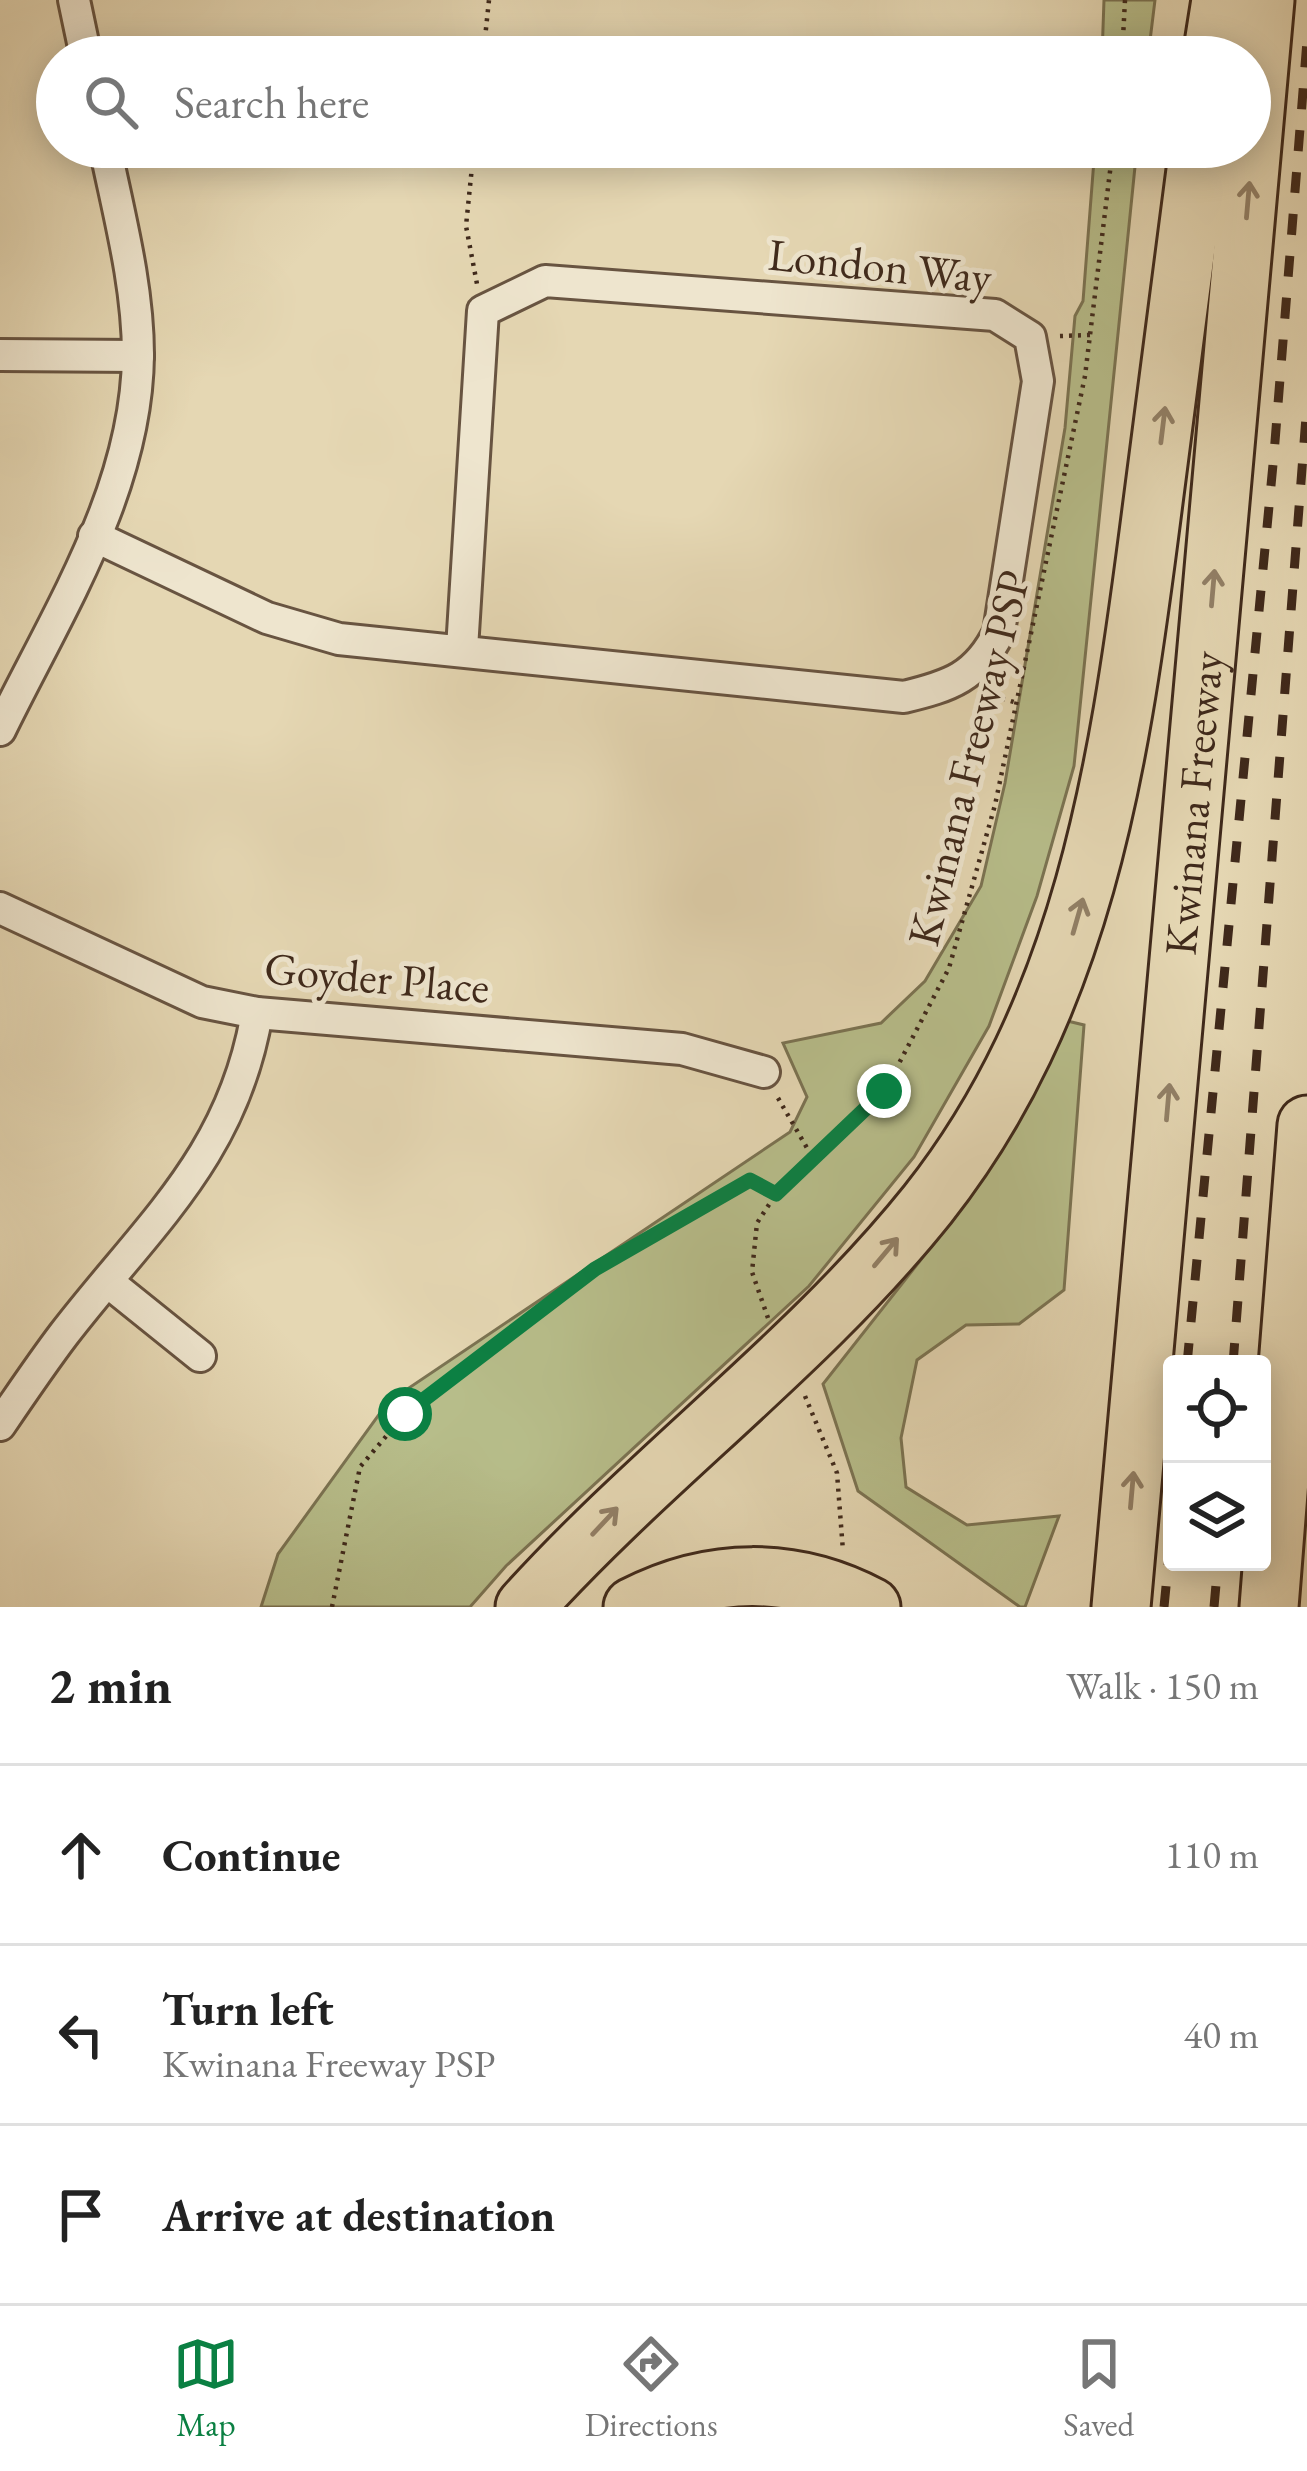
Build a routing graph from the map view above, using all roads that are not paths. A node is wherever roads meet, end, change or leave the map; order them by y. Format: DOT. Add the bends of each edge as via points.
graph roads {
  1 [pos="74,0"];
  2 [pos="1221,0"];
  3 [pos="1265,0"];
  4 [pos="82,36"];
  5 [pos="1215,36"];
  6 [pos="1262,36"];
  7 [pos="109,168"];
  8 [pos="1196,168"];
  9 [pos="1250,168"];
  10 [pos="0,356"];
  11 [pos="138,356"];
  12 [pos="94,536"];
  13 [pos="462,649"];
  14 [pos="0,730"];
  15 [pos="0,908"];
  16 [pos="256,1013"];
  17 [pos="770,1080"];
  18 [pos="1307,1125"];
  19 [pos="108,1282"];
  20 [pos="200,1356"];
  21 [pos="0,1425"];
  22 [pos="525,1607"];
  23 [pos="633,1607"];
  24 [pos="871,1607"];
  25 [pos="1121,1607"];
  26 [pos="1268,1607"];
  1 -- 4 [label="street"];
  2 -- 5 [label="highway"];
  6 -- 3 [label="highway, Kwinana Freeway, one-way"];
  7 -- 11 [label="street"];
  22 -- 8 [label="highway, one-way" via="620,1505 865,1278 967,1148 1045,1010 1114,781"];
  25 -- 9 [label="highway, Kwinana Freeway, one-way"];
  10 -- 11 [label="street"];
  11 -- 12 [label="street" via="130,432"];
  12 -- 13 [label="street, London Way" via="306,631"];
  12 -- 14 [label="street"];
  13 -- 13 [label="street, London Way" via="904,697 957,685 986,660 999,632 1038,381 1030,337 995,315 545,281 483,311"];
  15 -- 16 [label="street, Goyder Place" via="202,1002"];
  16 -- 17 [label="street, Goyder Place" via="682,1049"];
  16 -- 19 [label="street" via="248,1067 218,1139"];
  18 -- 26 [label="highway"];
  19 -- 20 [label="street"];
  19 -- 21 [label="street"];
  23 -- 24 [label="highway" via="706,1578 745,1574 819,1586"];
}
